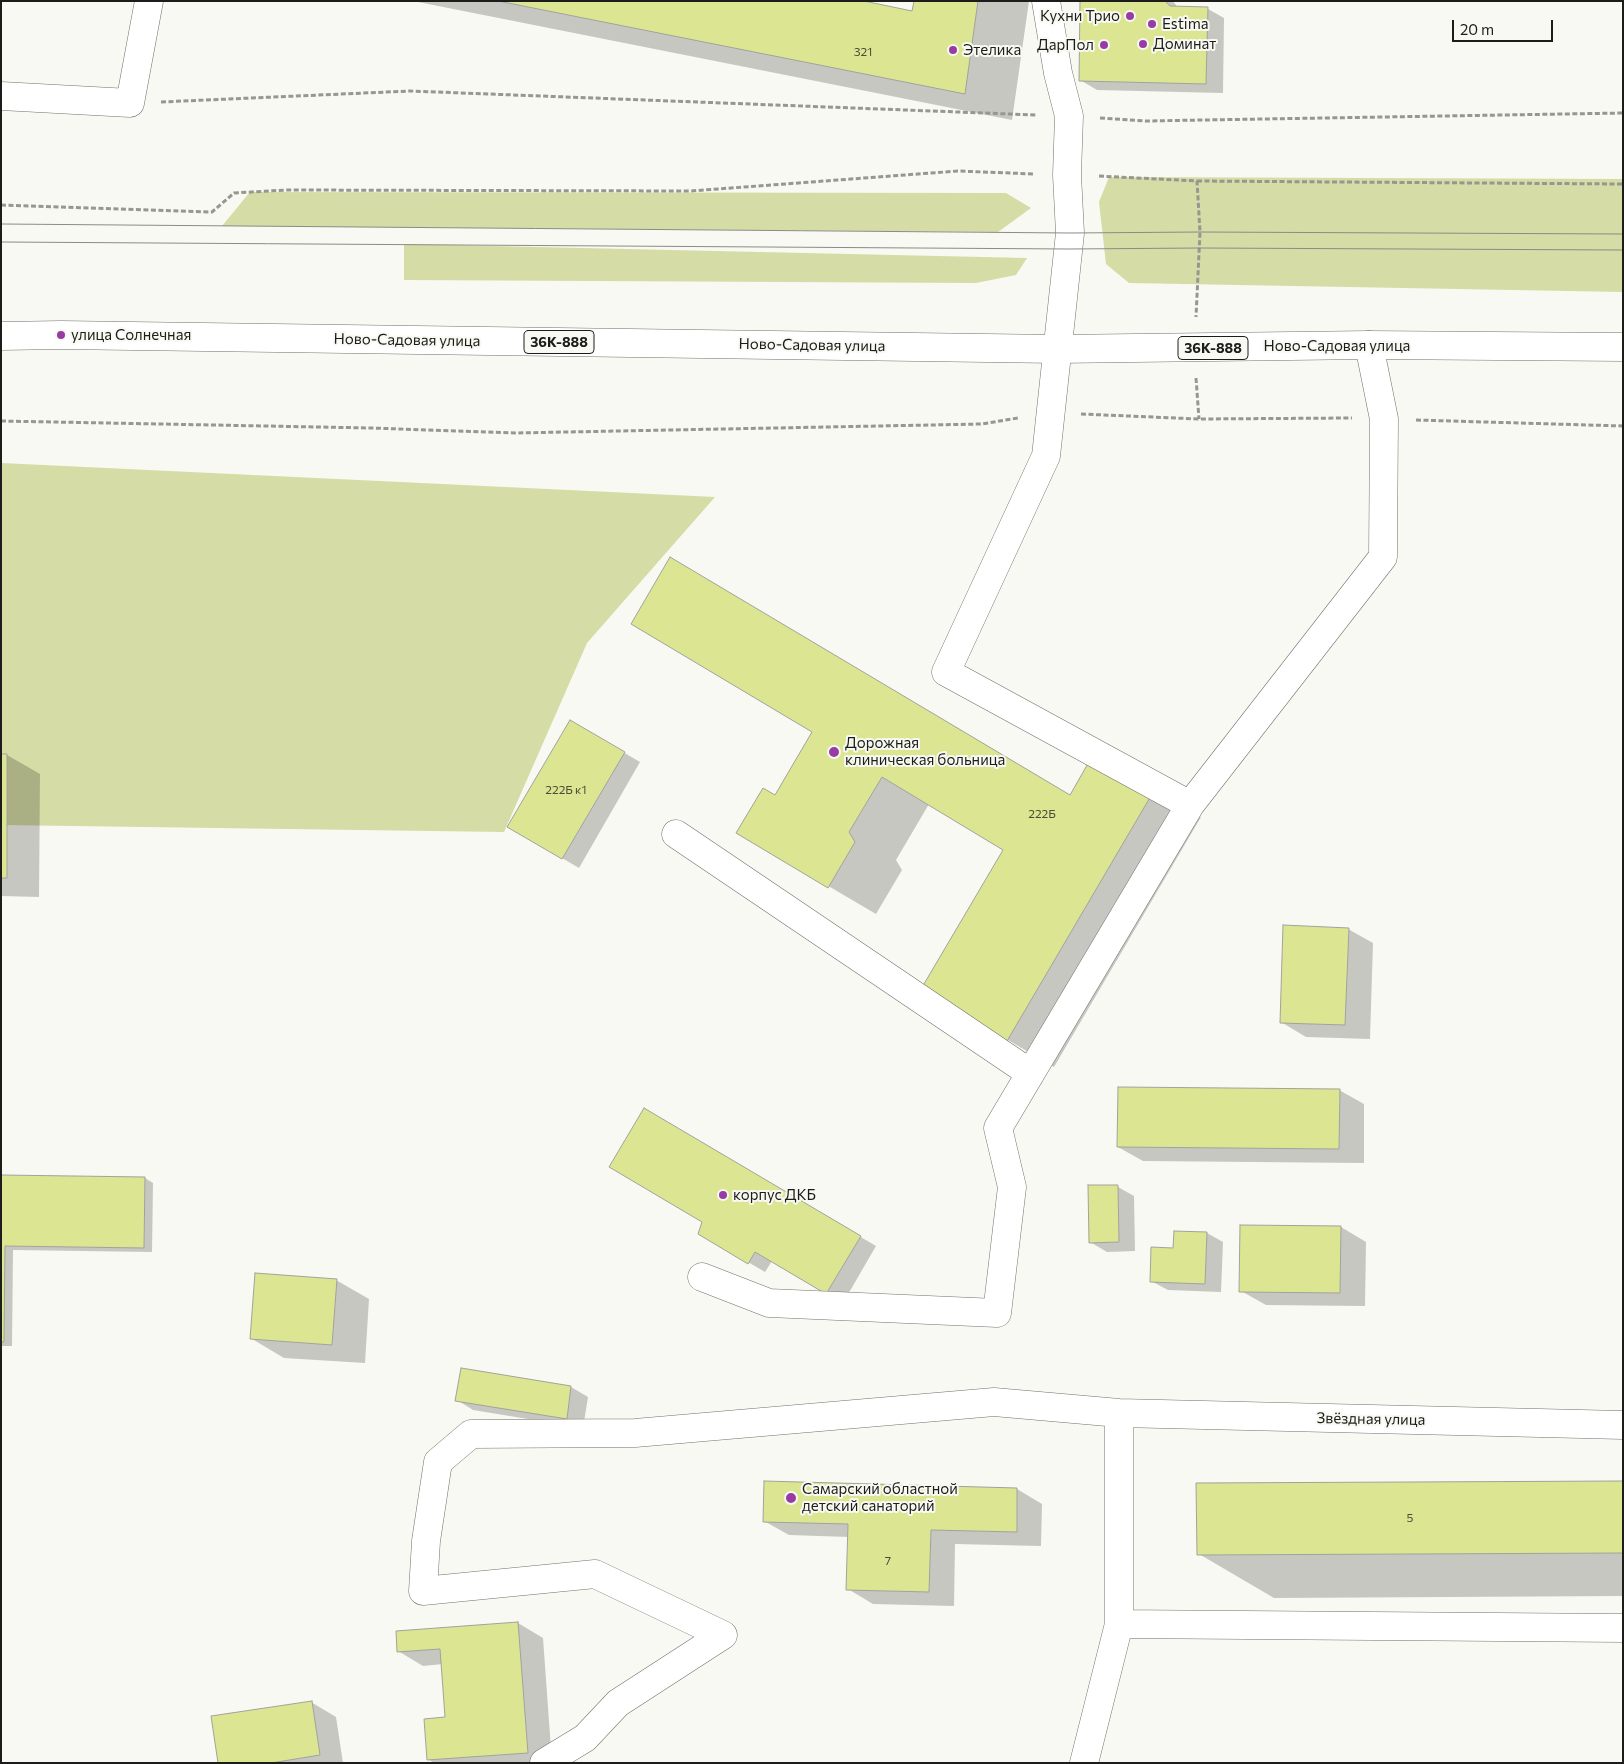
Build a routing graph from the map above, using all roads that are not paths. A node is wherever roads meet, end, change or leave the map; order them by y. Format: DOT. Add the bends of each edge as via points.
graph roads {
  1 [pos="148,1"];
  2 [pos="1046,1"];
  3 [pos="1,96"];
  4 [pos="1,336"];
  5 [pos="1369,345"];
  6 [pos="1623,347"];
  7 [pos="1058,349"];
  8 [pos="1190,805"];
  9 [pos="676,834"];
  10 [pos="1030,1073"];
  11 [pos="702,1277"];
  12 [pos="1119,1413"];
  13 [pos="1623,1425"];
  14 [pos="1119,1624"];
  15 [pos="1623,1628"];
  16 [pos="544,1763"];
  17 [pos="1084,1763"];
  1 -- 3 [label="main road" via="130,103"];
  2 -- 7 [label="main road" via="1069,116 1067,175 1070,233"];
  4 -- 7 [label="main road, Ново-Садовая улица / 36К-888"];
  5 -- 6 [label="main road, Ново-Садовая улица / 36К-888"];
  5 -- 7 [label="main road, Ново-Садовая улица / 36К-888"];
  5 -- 8 [label="main road" via="1384,419 1383,558"];
  7 -- 8 [label="main road" via="1046,456 946,672"];
  8 -- 10 [label="main road"];
  9 -- 10 [label="main road"];
  10 -- 11 [label="main road" via="998,1128 1012,1187 997,1313 769,1303"];
  12 -- 13 [label="main road, Звёздная улица"];
  12 -- 14 [label="main road"];
  12 -- 16 [label="main road, Звёздная улица" via="994,1402 635,1433 471,1434 438,1462 426,1541 423,1591 595,1574 723,1635 618,1703 586,1738"];
  14 -- 15 [label="main road"];
  14 -- 17 [label="main road"];
}
